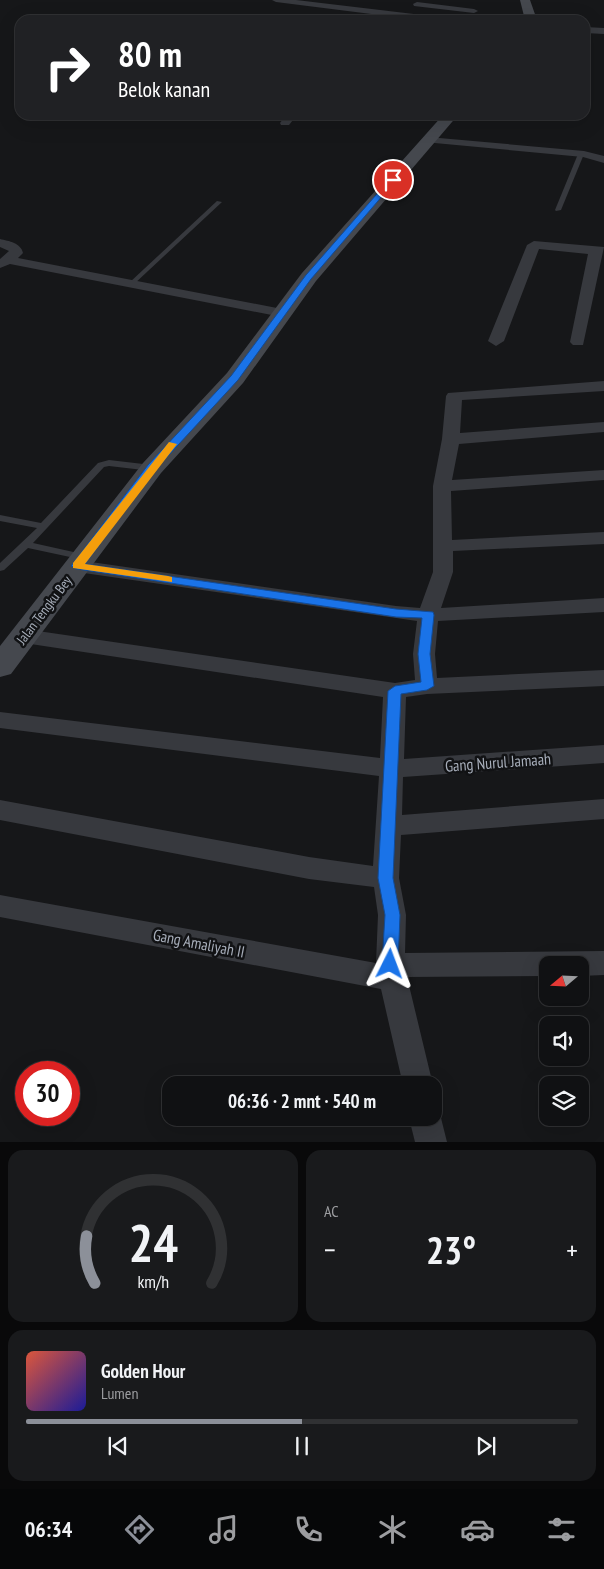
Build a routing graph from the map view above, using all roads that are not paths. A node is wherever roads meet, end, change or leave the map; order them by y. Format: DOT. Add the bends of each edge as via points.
graph roads {
  1 [pos="276,0"];
  2 [pos="525,0"];
  3 [pos="305,2"];
  4 [pos="407,2"];
  5 [pos="402,15"];
  6 [pos="474,15"];
  7 [pos="530,15"];
  8 [pos="604,31"];
  9 [pos="590,33"];
  10 [pos="446,120"];
  11 [pos="428,140"];
  12 [pos="581,154"];
  13 [pos="604,160"];
  14 [pos="219,202"];
  15 [pos="558,210"];
  16 [pos="0,243"];
  17 [pos="600,251"];
  18 [pos="4,262"];
  19 [pos="131,284"];
  20 [pos="282,313"];
  21 [pos="496,341"];
  22 [pos="578,342"];
  23 [pos="604,386"];
  24 [pos="604,427"];
  25 [pos="451,439"];
  26 [pos="152,468"];
  27 [pos="604,475"];
  28 [pos="442,486"];
  29 [pos="0,518"];
  30 [pos="43,526"];
  31 [pos="604,538"];
  32 [pos="26,545"];
  33 [pos="442,546"];
  34 [pos="80,561"];
  35 [pos="0,568"];
  36 [pos="604,605"];
  37 [pos="428,615"];
  38 [pos="24,636"];
  39 [pos="0,667"];
  40 [pos="604,678"];
  41 [pos="427,686"];
  42 [pos="395,691"];
  43 [pos="0,720"];
  44 [pos="604,754"];
  45 [pos="392,769"];
  46 [pos="604,809"];
  47 [pos="0,810"];
  48 [pos="390,826"];
  49 [pos="386,878"];
  50 [pos="0,906"];
  51 [pos="390,964"];
  52 [pos="603,966"];
  53 [pos="416,1076"];
  54 [pos="427,1126"];
  55 [pos="431,1142"];
  1 -- 3 [label="street"];
  2 -- 7 [label="main road"];
  3 -- 5 [label="street"];
  4 -- 6 [label="street" via="474,6"];
  8 -- 9 [label="street"];
  10 -- 11 [label="main road, Jalan Tengku Bey"];
  11 -- 12 [label="street"];
  11 -- 20 [label="main road, Jalan Tengku Bey" via="309,277"];
  12 -- 13 [label="street"];
  12 -- 15 [label="lane"];
  14 -- 19 [label="lane"];
  16 -- 18 [label="street" via="16,250"];
  17 -- 21 [label="street" via="534,245"];
  17 -- 22 [label="street"];
  18 -- 19 [label="street"];
  19 -- 20 [label="street"];
  20 -- 26 [label="main road, Jalan Tengku Bey" via="235,378"];
  23 -- 25 [label="street" via="458,395 453,399"];
  24 -- 25 [label="street"];
  25 -- 28 [label="street"];
  26 -- 30 [label="lane" via="101,465"];
  26 -- 34 [label="main road, Jalan Tengku Bey"];
  27 -- 28 [label="street"];
  28 -- 33 [label="street"];
  29 -- 30 [label="lane"];
  30 -- 32 [label="lane"];
  31 -- 33 [label="street"];
  32 -- 34 [label="lane"];
  32 -- 35 [label="lane"];
  33 -- 37 [label="street" via="444,572"];
  34 -- 37 [label="street" via="396,613"];
  34 -- 38 [label="main road, Jalan Tengku Bey"];
  36 -- 37 [label="street"];
  37 -- 41 [label="street" via="424,654"];
  38 -- 39 [label="main road, Jalan Tengku Bey"];
  38 -- 42 [label="street"];
  40 -- 41 [label="street"];
  41 -- 42 [label="street"];
  42 -- 45 [label="street"];
  43 -- 45 [label="street, Gang Nurul Jamaah"];
  44 -- 45 [label="street, Gang Nurul Jamaah"];
  45 -- 48 [label="street"];
  46 -- 48 [label="street"];
  47 -- 49 [label="street" via="309,868"];
  48 -- 49 [label="street"];
  49 -- 51 [label="street" via="392,915"];
  50 -- 51 [label="street, Gang Amaliyah II" via="384,977"];
  51 -- 52 [label="street"];
  51 -- 53 [label="street"];
  54 -- 55 [label="street"];
}
